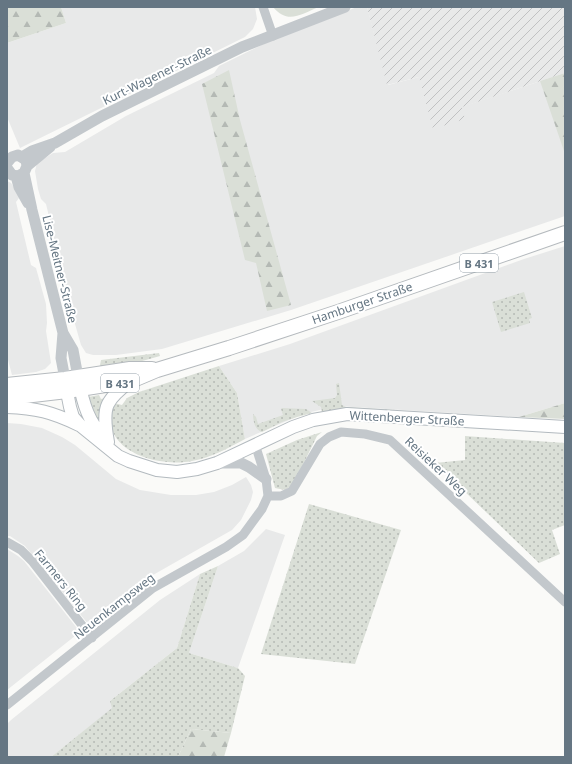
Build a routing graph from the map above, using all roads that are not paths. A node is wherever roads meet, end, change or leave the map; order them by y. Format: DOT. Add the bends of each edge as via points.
graph roads {
  1 [pos="263,7"];
  2 [pos="345,7"];
  3 [pos="273,36"];
  4 [pos="15,169"];
  5 [pos="565,232"];
  6 [pos="157,370"];
  7 [pos="131,381"];
  8 [pos="73,384"];
  9 [pos="7,385"];
  10 [pos="7,398"];
  11 [pos="7,407"];
  12 [pos="81,426"];
  13 [pos="565,427"];
  14 [pos="109,443"];
  15 [pos="255,444"];
  16 [pos="217,463"];
  17 [pos="140,464"];
  18 [pos="266,479"];
  19 [pos="268,496"];
  20 [pos="7,542"];
  21 [pos="565,602"];
  22 [pos="92,638"];
  23 [pos="7,705"];
  1 -- 3 [label="street"];
  2 -- 3 [label="street, Kurt-Wagener-Straße"];
  3 -- 4 [label="street, Kurt-Wagener-Straße" via="233,51 102,116"];
  4 -- 8 [label="street, Lise-Meitner-Straße" via="32,210 63,333 73,350"];
  5 -- 6 [label="main road, Hamburger Straße / B 431" via="338,312"];
  6 -- 7 [label="main road, Hamburger Straße / B 431"];
  6 -- 8 [label="main road, Hamburger Straße / B 431" via="130,369"];
  7 -- 8 [label="main road, Hamburger Straße / B 431"];
  7 -- 14 [label="main road" via="120,389 108,404 105,429"];
  8 -- 9 [label="main road, B 431"];
  8 -- 10 [label="main road, B 431"];
  8 -- 12 [label="main road, Wittenberger Straße" via="70,407 73,417"];
  8 -- 14 [label="main road, Wittenberger Straße" via="89,418"];
  11 -- 12 [label="main road" via="52,413"];
  12 -- 17 [label="main road, Wittenberger Straße" via="118,456"];
  13 -- 15 [label="main road, Wittenberger Straße" via="347,414 313,420"];
  14 -- 17 [label="main road, Wittenberger Straße"];
  15 -- 16 [label="main road, Wittenberger Straße"];
  15 -- 18 [label="street"];
  16 -- 17 [label="main road, Wittenberger Straße" via="177,472 157,470"];
  16 -- 18 [label="street" via="241,463"];
  18 -- 19 [label="street"];
  19 -- 21 [label="street, Reisieker Weg" via="281,496 292,492 320,444 341,432 390,440"];
  19 -- 22 [label="street, Neuenkampsweg" via="243,535 153,588"];
  20 -- 22 [label="street, Farmers Ring" via="21,550 32,561"];
  22 -- 23 [label="street, Neuenkampsweg"];
}
